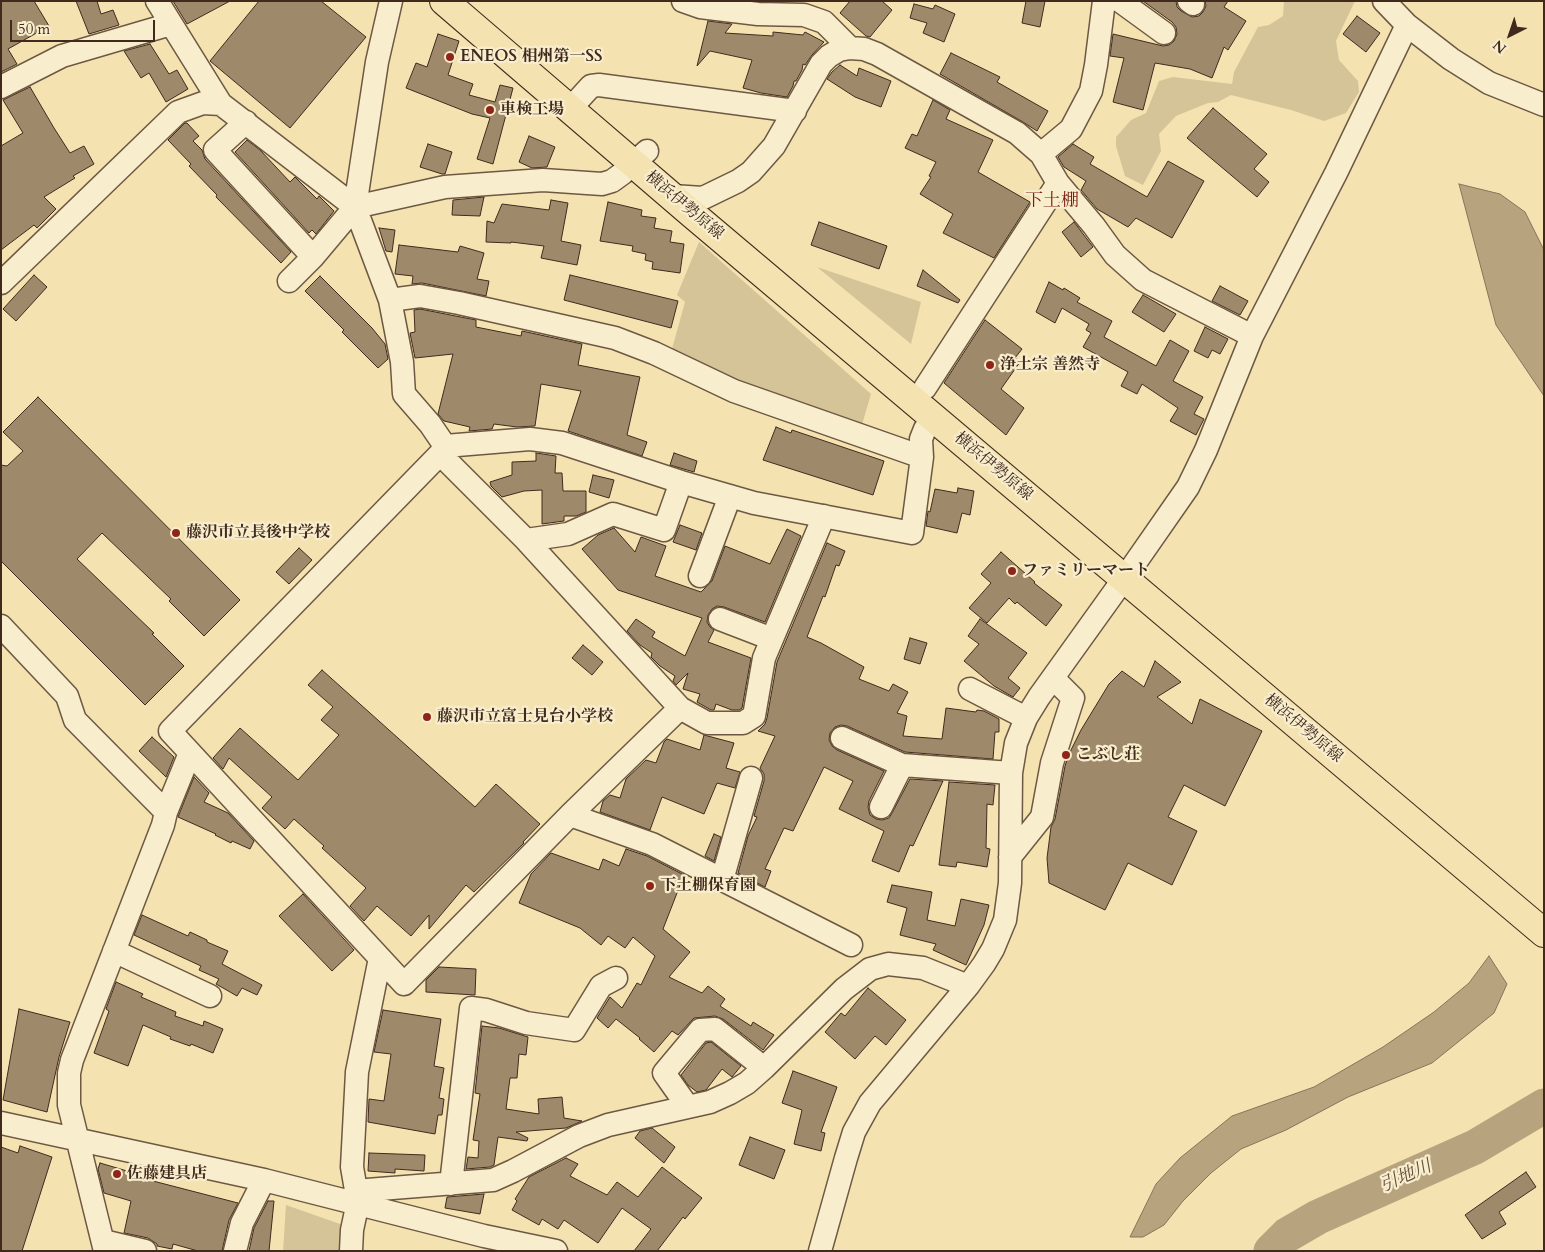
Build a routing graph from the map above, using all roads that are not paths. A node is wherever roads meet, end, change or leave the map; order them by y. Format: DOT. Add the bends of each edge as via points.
graph roads {
  1 [pos="157,1"];
  2 [pos="391,1"];
  3 [pos="444,1"];
  4 [pos="470,1"];
  5 [pos="683,1"];
  6 [pos="1104,1"];
  7 [pos="1120,1"];
  8 [pos="1384,1"];
  9 [pos="822,11"];
  10 [pos="171,24"];
  11 [pos="1407,25"];
  12 [pos="1164,34"];
  13 [pos="850,48"];
  14 [pos="1,86"];
  15 [pos="576,102"];
  16 [pos="221,104"];
  17 [pos="1544,105"];
  18 [pos="795,111"];
  19 [pos="246,122"];
  20 [pos="1041,154"];
  21 [pos="641,157"];
  22 [pos="1058,183"];
  23 [pos="672,196"];
  24 [pos="703,198"];
  25 [pos="355,207"];
  26 [pos="313,257"];
  27 [pos="289,281"];
  28 [pos="1,283"];
  29 [pos="390,300"];
  30 [pos="1252,336"];
  31 [pos="925,388"];
  32 [pos="934,417"];
  33 [pos="443,450"];
  34 [pos="922,457"];
  35 [pos="681,482"];
  36 [pos="730,496"];
  37 [pos="824,516"];
  38 [pos="526,540"];
  39 [pos="1129,572"];
  40 [pos="700,576"];
  41 [pos="720,619"];
  42 [pos="1,626"];
  43 [pos="772,639"];
  44 [pos="1053,678"];
  45 [pos="970,689"];
  46 [pos="680,708"];
  47 [pos="1026,718"];
  48 [pos="842,738"];
  49 [pos="190,754"];
  50 [pos="902,766"];
  51 [pos="1011,772"];
  52 [pos="751,778"];
  53 [pos="882,807"];
  54 [pos="166,812"];
  55 [pos="570,815"];
  56 [pos="1010,857"];
  57 [pos="722,880"];
  58 [pos="1544,911"];
  59 [pos="1544,933"];
  60 [pos="851,945"];
  61 [pos="114,951"];
  62 [pos="380,958"];
  63 [pos="616,978"];
  64 [pos="968,986"];
  65 [pos="210,996"];
  66 [pos="764,1068"];
  67 [pos="688,1107"];
  68 [pos="1,1123"];
  69 [pos="76,1140"];
  70 [pos="264,1180"];
  71 [pos="451,1184"];
  72 [pos="358,1202"];
  73 [pos="104,1246"];
  74 [pos="145,1251"];
  75 [pos="235,1251"];
  76 [pos="351,1251"];
  77 [pos="556,1251"];
  78 [pos="820,1251"];
  1 -- 10 [label="street"];
  2 -- 25 [label="street" via="377,62"];
  3 -- 15 [label="main road, 横浜伊勢原線"];
  4 -- 15 [label="main road, 横浜伊勢原線"];
  5 -- 9 [label="street" via="700,7 758,14"];
  6 -- 20 [label="street" via="1091,91 1071,129"];
  7 -- 12 [label="street"];
  8 -- 11 [label="street"];
  9 -- 13 [label="street"];
  10 -- 14 [label="street" via="62,56"];
  10 -- 16 [label="street"];
  11 -- 17 [label="street" via="1489,83"];
  11 -- 30 [label="street"];
  13 -- 18 [label="street" via="839,50 821,64"];
  13 -- 20 [label="street" via="877,54 1017,133"];
  15 -- 18 [label="street" via="591,86 599,85"];
  15 -- 21 [label="main road, 横浜伊勢原線"];
  16 -- 19 [label="street"];
  16 -- 28 [label="street" via="203,103 178,112"];
  18 -- 24 [label="street" via="774,146 751,172"];
  19 -- 25 [label="street"];
  19 -- 26 [label="street" via="215,150"];
  20 -- 22 [label="street"];
  21 -- 23 [label="main road, 横浜伊勢原線"];
  21 -- 24 [label="main road, 横浜伊勢原線"];
  21 -- 25 [label="street" via="612,181 602,184 544,180 445,187"];
  22 -- 30 [label="street" via="1116,255 1142,280"];
  22 -- 31 [label="street"];
  23 -- 24 [label="street"];
  23 -- 32 [label="main road, 横浜伊勢原線"];
  24 -- 31 [label="main road, 横浜伊勢原線"];
  25 -- 26 [label="street"];
  25 -- 29 [label="street"];
  26 -- 27 [label="street"];
  29 -- 33 [label="street" via="402,362 404,394 430,424"];
  29 -- 34 [label="street" via="420,296 615,338 741,394"];
  30 -- 39 [label="street" via="1191,480"];
  31 -- 39 [label="main road, 横浜伊勢原線"];
  32 -- 34 [label="street" via="921,439"];
  32 -- 39 [label="main road, 横浜伊勢原線"];
  33 -- 35 [label="street" via="530,440 562,444"];
  33 -- 38 [label="street"];
  33 -- 49 [label="street" via="170,731"];
  34 -- 37 [label="street" via="912,532"];
  35 -- 36 [label="street"];
  35 -- 38 [label="street" via="664,530 613,514 568,534"];
  36 -- 37 [label="street"];
  36 -- 40 [label="street"];
  37 -- 43 [label="street"];
  38 -- 46 [label="street"];
  39 -- 44 [label="street"];
  39 -- 58 [label="main road, 横浜伊勢原線"];
  39 -- 59 [label="main road, 横浜伊勢原線"];
  41 -- 43 [label="street"];
  42 -- 54 [label="street" via="67,696 75,720"];
  43 -- 46 [label="street" via="764,658 754,716 743,723 707,723"];
  44 -- 47 [label="street"];
  44 -- 56 [label="street" via="1073,698 1052,763 1042,817"];
  45 -- 47 [label="street"];
  46 -- 55 [label="street"];
  47 -- 51 [label="street" via="1016,743"];
  48 -- 50 [label="street"];
  49 -- 54 [label="street"];
  49 -- 62 [label="street"];
  50 -- 51 [label="street"];
  50 -- 53 [label="street"];
  51 -- 56 [label="street"];
  52 -- 57 [label="street"];
  54 -- 61 [label="street"];
  55 -- 57 [label="street" via="652,844"];
  55 -- 62 [label="street" via="404,984"];
  56 -- 64 [label="street" via="1005,920 993,949"];
  57 -- 60 [label="street"];
  61 -- 65 [label="street"];
  61 -- 69 [label="street" via="72,1060 68,1089"];
  62 -- 72 [label="street" via="357,1072 352,1166"];
  63 -- 71 [label="street" via="601,986 574,1030 471,1008"];
  64 -- 66 [label="street" via="923,968 888,964 870,968 844,989"];
  64 -- 78 [label="street" via="870,1103 854,1132"];
  66 -- 67 [label="street" via="730,1093"];
  66 -- 67 [label="street" via="714,1030 700,1030 664,1073"];
  67 -- 71 [label="street" via="608,1125 579,1136 493,1180"];
  68 -- 69 [label="street"];
  69 -- 70 [label="street"];
  69 -- 73 [label="street"];
  70 -- 72 [label="street"];
  70 -- 75 [label="street" via="242,1223"];
  71 -- 72 [label="street" via="367,1190"];
  72 -- 76 [label="street"];
  72 -- 77 [label="street" via="484,1236"];
  73 -- 74 [label="street"];
}
